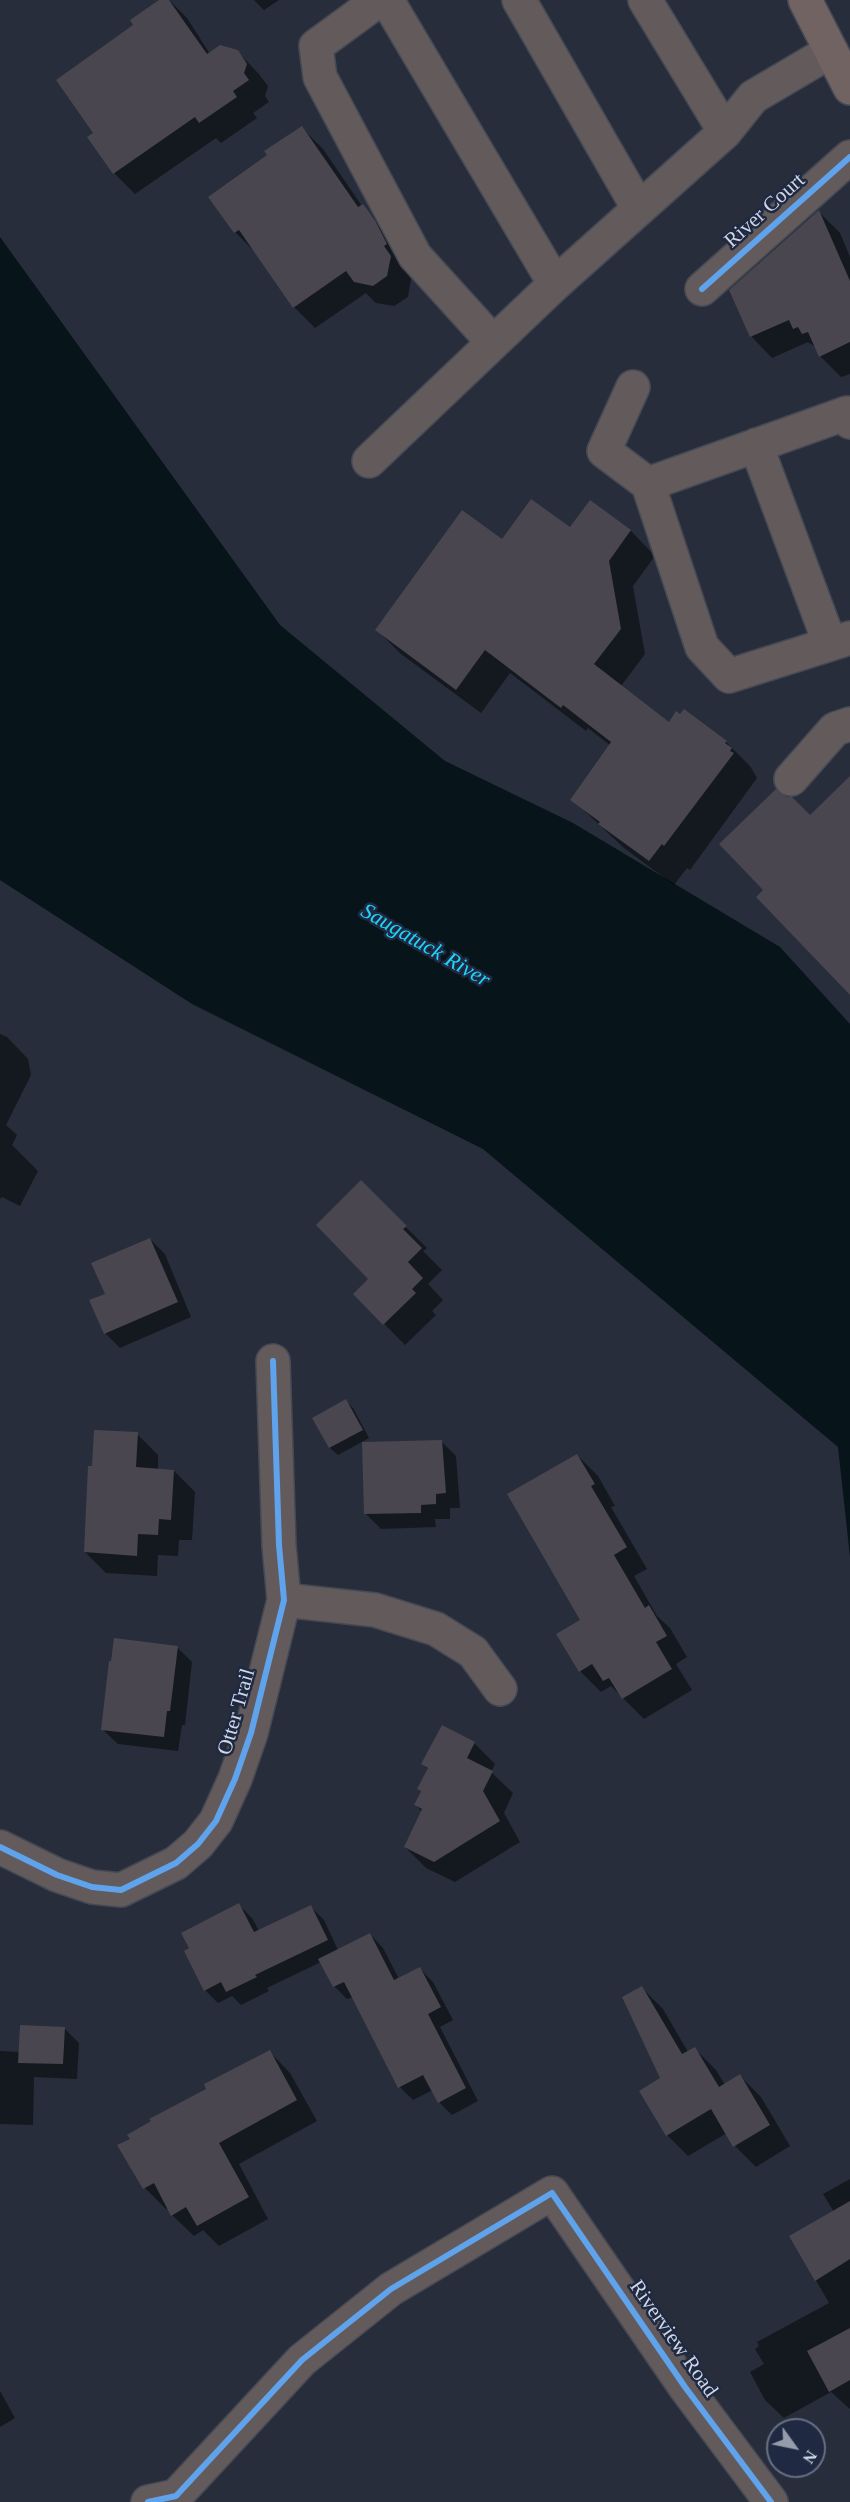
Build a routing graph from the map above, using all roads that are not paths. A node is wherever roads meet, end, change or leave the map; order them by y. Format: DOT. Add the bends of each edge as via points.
graph roads {
  1 [pos="379,0"];
  2 [pos="387,0"];
  3 [pos="519,0"];
  4 [pos="645,0"];
  5 [pos="805,0"];
  6 [pos="831,51"];
  7 [pos="850,88"];
  8 [pos="725,132"];
  9 [pos="850,157"];
  10 [pos="639,209"];
  11 [pos="555,284"];
  12 [pos="702,289"];
  13 [pos="493,342"];
  14 [pos="633,387"];
  15 [pos="850,422"];
  16 [pos="756,445"];
  17 [pos="369,461"];
  18 [pos="648,484"];
  19 [pos="840,641"];
  20 [pos="845,733"];
  21 [pos="791,779"];
  22 [pos="273,1361"];
  23 [pos="284,1600"];
  24 [pos="500,1689"];
  25 [pos="0,1847"];
  26 [pos="148,2502"];
  27 [pos="771,2502"];
  1 -- 13 [label="street" via="316,46 320,77 415,256"];
  2 -- 11 [label="street"];
  3 -- 10 [label="street"];
  4 -- 8 [label="street"];
  5 -- 6 [label="main road"];
  6 -- 7 [label="main road"];
  6 -- 8 [label="street" via="753,97"];
  8 -- 10 [label="street"];
  9 -- 12 [label="street, River Court"];
  10 -- 11 [label="street"];
  11 -- 13 [label="street"];
  13 -- 17 [label="street"];
  14 -- 18 [label="street" via="604,451"];
  15 -- 16 [label="street" via="847,413"];
  16 -- 18 [label="street"];
  16 -- 19 [label="street"];
  18 -- 19 [label="street" via="702,647 729,676"];
  20 -- 21 [label="street"];
  22 -- 23 [label="street, Otter Trail"];
  23 -- 24 [label="street" via="375,1610 436,1629 473,1652"];
  23 -- 25 [label="street, Otter Trail" via="251,1732 235,1779 216,1821 198,1844 176,1863 121,1890 92,1887 66,1878"];
  26 -- 27 [label="street, Riverview Road" via="176,2496 302,2360 392,2289 552,2193"];
}
